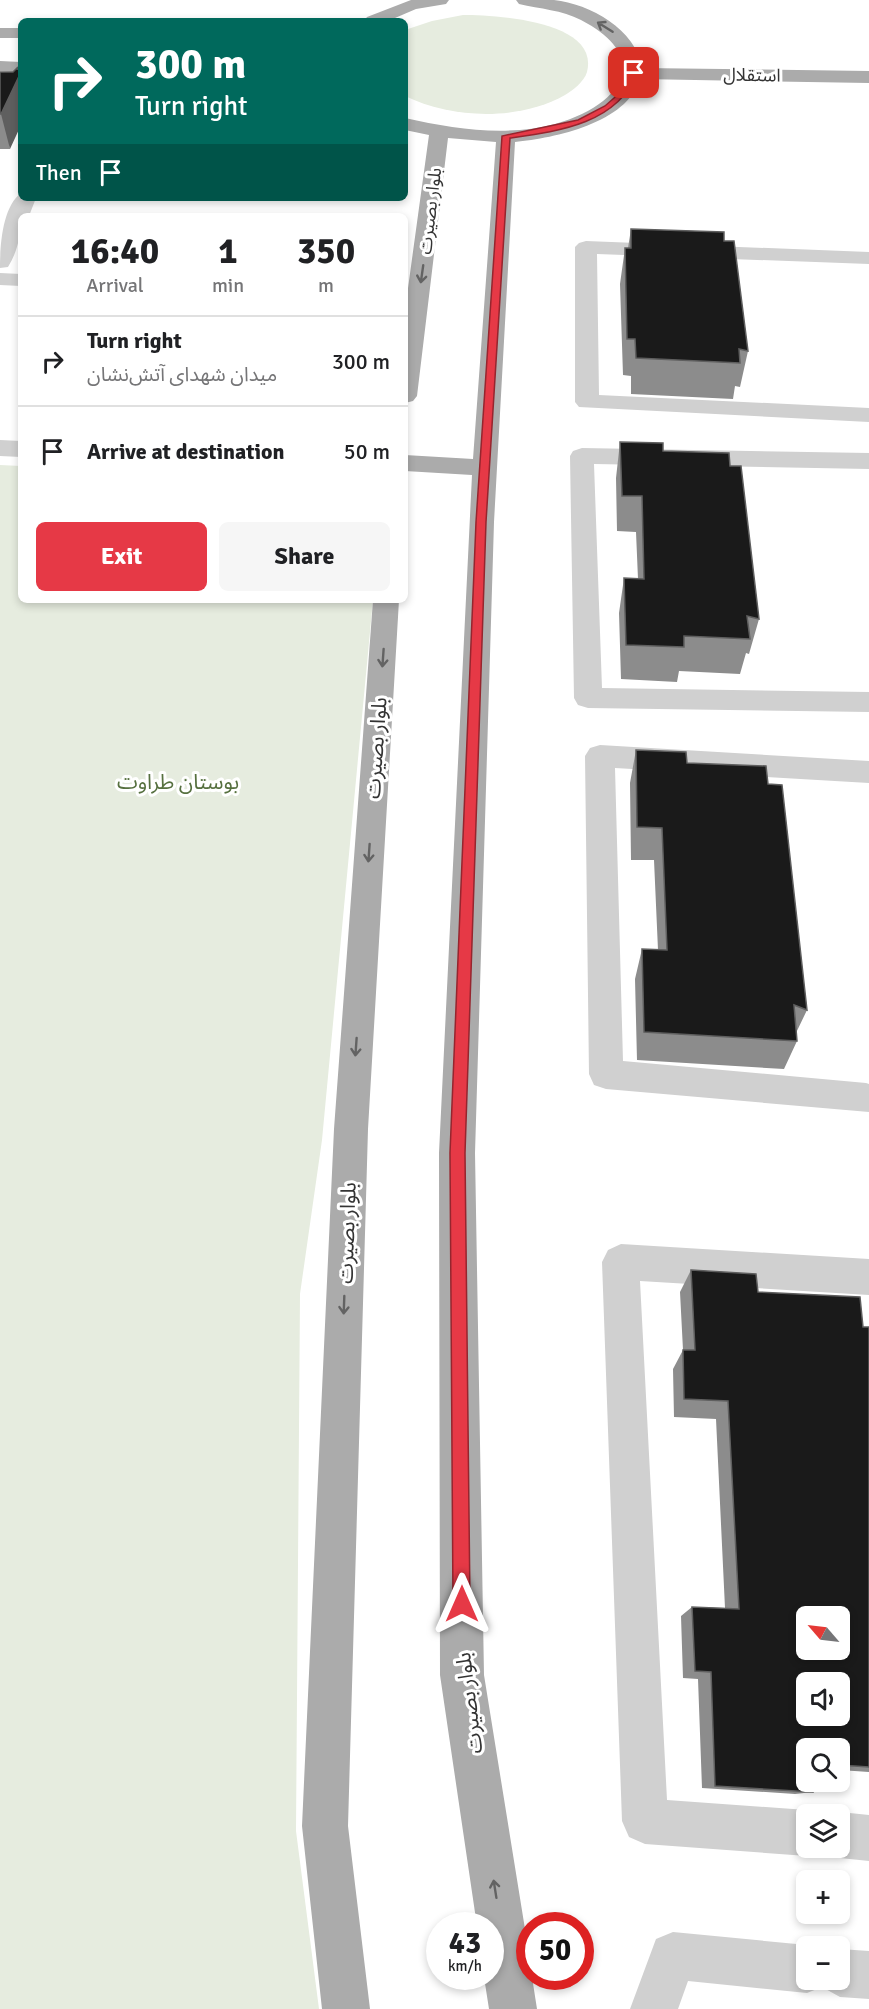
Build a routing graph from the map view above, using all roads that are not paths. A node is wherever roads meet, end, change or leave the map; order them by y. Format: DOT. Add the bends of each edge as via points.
graph roads {
  1 [pos="440,0"];
  2 [pos="525,0"];
  3 [pos="380,18"];
  4 [pos="0,33"];
  5 [pos="18,33"];
  6 [pos="0,66"];
  7 [pos="18,67"];
  8 [pos="634,73"];
  9 [pos="869,77"];
  10 [pos="408,125"];
  11 [pos="439,132"];
  12 [pos="506,136"];
  13 [pos="18,218"];
  14 [pos="869,258"];
  15 [pos="0,262"];
  16 [pos="0,279"];
  17 [pos="18,280"];
  18 [pos="408,373"];
  19 [pos="869,415"];
  20 [pos="0,448"];
  21 [pos="18,449"];
  22 [pos="869,461"];
  23 [pos="408,463"];
  24 [pos="485,468"];
  25 [pos="387,603"];
  26 [pos="869,702"];
  27 [pos="869,772"];
  28 [pos="866,1098"];
  29 [pos="869,1277"];
  30 [pos="796,1832"];
  31 [pos="850,1836"];
  32 [pos="869,1838"];
  33 [pos="796,1968"];
  34 [pos="850,1973"];
  35 [pos="869,1975"];
  36 [pos="346,2009"];
  37 [pos="513,2009"];
  38 [pos="654,2009"];
  1 -- 3 [label="main road" via="412,5"];
  8 -- 2 [label="main road, one-way" via="630,51 614,32 586,16"];
  4 -- 5 [label="main road"];
  6 -- 7 [label="main road"];
  8 -- 9 [label="main road, استقلال"];
  8 -- 12 [label="main road" via="626,91 608,107 581,121"];
  10 -- 11 [label="main road"];
  11 -- 12 [label="main road"];
  11 -- 18 [label="main road, بلوار بصیرت, one-way"];
  12 -- 24 [label="main road, بلوار بصیرت"];
  13 -- 15 [label="street"];
  14 -- 19 [label="street" via="586,247 587,402"];
  16 -- 17 [label="street"];
  20 -- 21 [label="street"];
  22 -- 26 [label="street" via="582,456 588,698"];
  23 -- 24 [label="main road"];
  37 -- 24 [label="main road, بلوار بصیرت, one-way" via="462,1676 457,1153"];
  25 -- 36 [label="main road, بلوار بصیرت, one-way" via="351,1129 325,1827"];
  27 -- 28 [label="street" via="600,756 606,1074"];
  29 -- 30 [label="street" via="621,1262 645,1821"];
  31 -- 32 [label="street"];
  33 -- 38 [label="street" via="673,1956"];
  34 -- 35 [label="street"];
}
